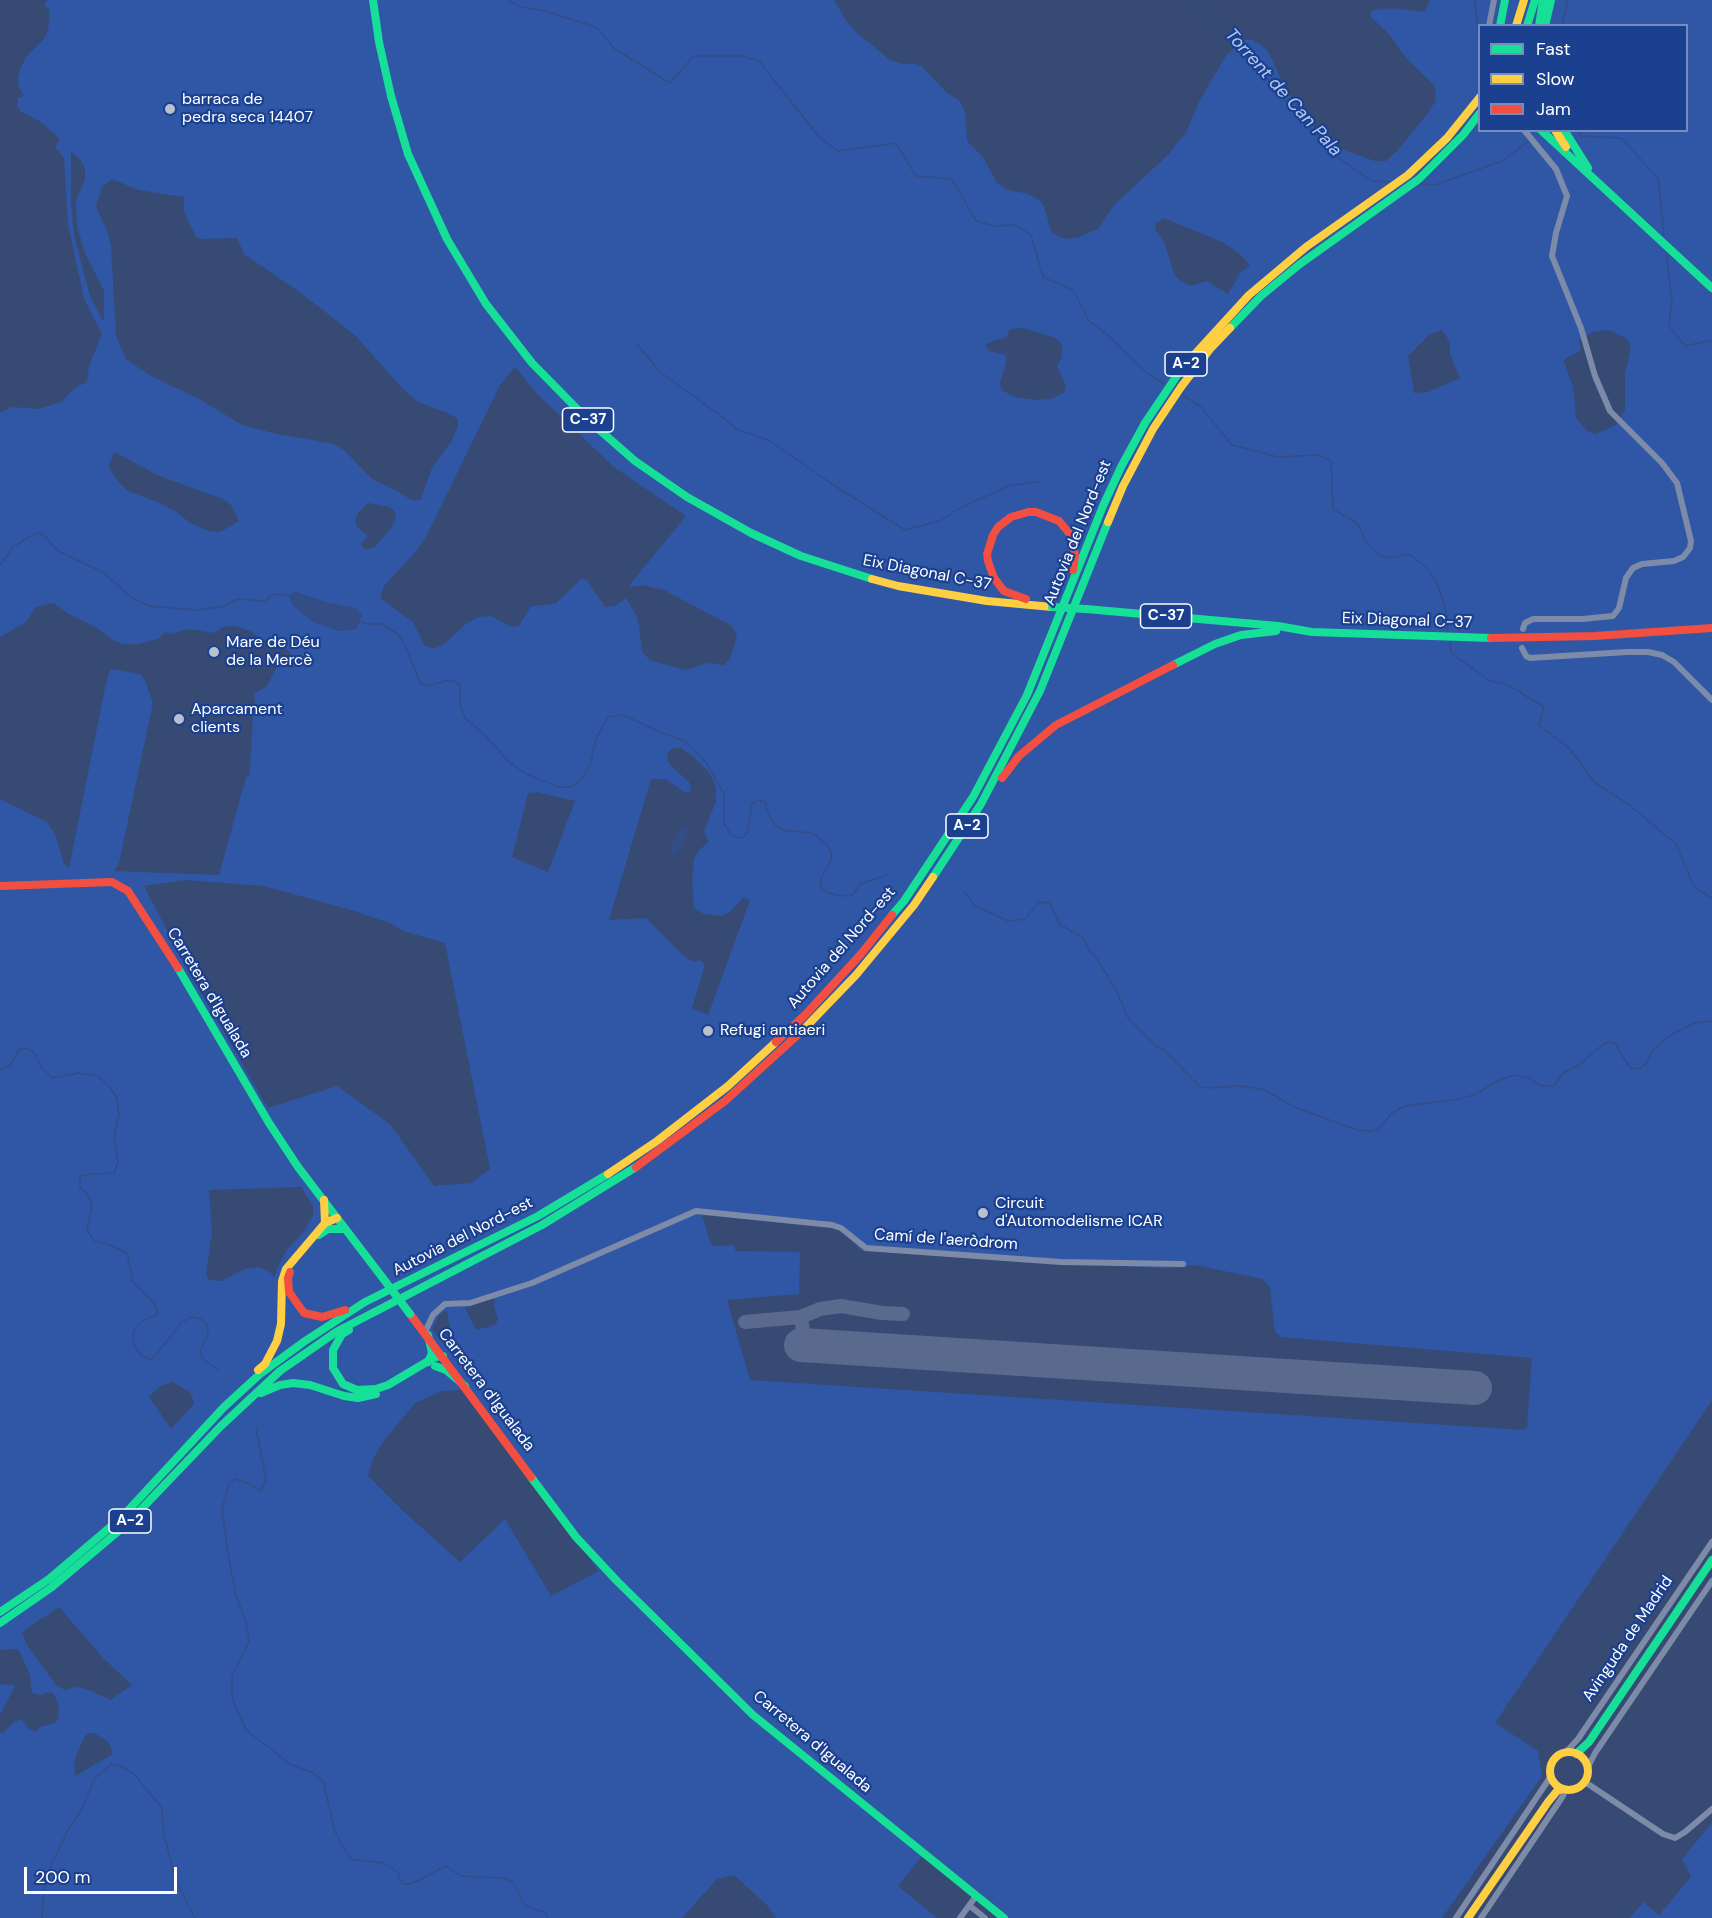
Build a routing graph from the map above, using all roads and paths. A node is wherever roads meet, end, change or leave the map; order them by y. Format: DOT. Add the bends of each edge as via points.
graph roads {
  1 [pos="373,0"];
  2 [pos="1494,0"];
  3 [pos="1505,0"];
  4 [pos="1524,0"];
  5 [pos="1535,0"];
  6 [pos="1543,0"];
  7 [pos="1551,0"];
  8 [pos="1489,24"];
  9 [pos="1500,24"];
  10 [pos="1517,24"];
  11 [pos="1528,24"];
  12 [pos="1539,24"];
  13 [pos="1545,24"];
  14 [pos="1478,99"];
  15 [pos="1478,114"];
  16 [pos="1526,132"];
  17 [pos="1543,132"];
  18 [pos="1556,132"];
  19 [pos="1565,132"];
  20 [pos="1597,180"];
  21 [pos="1712,288"];
  22 [pos="1049,606"];
  23 [pos="1712,625"];
  24 [pos="1523,629"];
  25 [pos="1312,632"];
  26 [pos="1636,634"];
  27 [pos="1712,634"];
  28 [pos="1522,648"];
  29 [pos="1046,652"];
  30 [pos="1712,700"];
  31 [pos="981,804"];
  32 [pos="0,886"];
  33 [pos="324,1200"];
  34 [pos="337,1218"];
  35 [pos="326,1226"];
  36 [pos="344,1229"];
  37 [pos="297,1256"];
  38 [pos="1183,1264"];
  39 [pos="403,1298"];
  40 [pos="365,1302"];
  41 [pos="426,1334"];
  42 [pos="443,1356"];
  43 [pos="432,1364"];
  44 [pos="465,1386"];
  45 [pos="246,1403"];
  46 [pos="182,1451"];
  47 [pos="1712,1542"];
  48 [pos="1712,1560"];
  49 [pos="1712,1581"];
  50 [pos="0,1612"];
  51 [pos="0,1623"];
  52 [pos="1589,1742"];
  53 [pos="1566,1752"];
  54 [pos="1576,1754"];
  55 [pos="1587,1764"];
  56 [pos="1552,1779"];
  57 [pos="1585,1782"];
  58 [pos="1564,1789"];
  59 [pos="1548,1802"];
  60 [pos="1712,1809"];
  61 [pos="976,1896"];
  62 [pos="970,1906"];
  63 [pos="960,1918"];
  64 [pos="985,1918"];
  65 [pos="1004,1918"];
  66 [pos="1456,1918"];
  67 [pos="1468,1918"];
  68 [pos="1481,1918"];
  1 -- 22 [label="main road, Eix Diagonal C-37 / C-37" via="391,96 408,154 447,239 486,304 532,363 587,419 635,461 687,497 801,556 872,579 930,591"];
  2 -- 8 [label="street"];
  3 -- 9 [label="main road"];
  4 -- 10 [label="main road"];
  5 -- 11 [label="main road"];
  6 -- 12 [label="main road"];
  7 -- 13 [label="main road"];
  14 -- 29 [label="main road, Autovia del Nord-est / A-2" via="1447,138 1408,175 1306,247 1248,295 1178,374 1112,485"];
  15 -- 31 [label="main road, Autovia del Nord-est / A-2" via="1419,179 1316,251 1261,296 1210,349 1181,387 1123,486 1040,691"];
  16 -- 24 [label="street" via="1556,169 1567,196 1552,256 1581,328 1595,376 1610,411 1677,483 1691,541 1683,557 1633,568 1613,616 1533,619"];
  17 -- 20 [label="main road"];
  18 -- 20 [label="main road"];
  19 -- 20 [label="main road"];
  20 -- 21 [label="main road"];
  22 -- 25 [label="main road, Eix Diagonal C-37 / C-37, bridge"];
  22 -- 29 [label="main road" via="1004,591 990,570 987,554 993,535 1019,513 1036,512 1051,517 1070,534 1075,548 1075,564 1047,639"];
  23 -- 26 [label="main road, Eix Diagonal C-37 / C-37"];
  25 -- 26 [label="main road, Eix Diagonal C-37 / C-37" via="1469,639"];
  25 -- 31 [label="main road" via="1252,633 1196,652 1056,725 1019,756"];
  26 -- 27 [label="main road"];
  28 -- 30 [label="street" via="1530,658 1627,652 1662,655"];
  29 -- 40 [label="main road, Autovia del Nord-est / A-2" via="986,775 924,872 861,954 780,1040 695,1113 613,1172 538,1216"];
  31 -- 39 [label="main road, Autovia del Nord-est / A-2" via="914,905 856,975 789,1044 725,1101 595,1194"];
  32 -- 33 [label="main road, Carretera d'Igualada" via="112,882 128,891 269,1123"];
  33 -- 34 [label="main road, Carretera d'Igualada"];
  33 -- 35 [label="main road"];
  34 -- 35 [label="main road"];
  34 -- 36 [label="main road, Carretera d'Igualada"];
  35 -- 36 [label="main road"];
  35 -- 37 [label="main road"];
  36 -- 41 [label="main road, Carretera d'Igualada, bridge"];
  37 -- 40 [label="main road" via="288,1278 289,1292 304,1313 322,1317"];
  37 -- 46 [label="main road" via="282,1281 277,1341 265,1364 205,1419"];
  38 -- 41 [label="street, Camí de l'aeròdrom" via="1096,1263 866,1248 832,1225 696,1211 531,1283 470,1303 445,1304 433,1315"];
  39 -- 43 [label="main road" via="342,1334 333,1350 333,1368 343,1384 357,1390 376,1389"];
  39 -- 45 [label="main road, Autovia del Nord-est / A-2" via="336,1332 280,1371"];
  40 -- 46 [label="main road, Autovia del Nord-est / A-2" via="260,1374"];
  41 -- 42 [label="main road, Carretera d'Igualada"];
  41 -- 43 [label="main road"];
  42 -- 43 [label="main road" via="435,1357"];
  42 -- 44 [label="main road, Carretera d'Igualada"];
  43 -- 44 [label="main road"];
  43 -- 45 [label="main road" via="371,1396 344,1396 293,1383 267,1390"];
  44 -- 61 [label="main road, Carretera d'Igualada" via="576,1537 617,1581 753,1715"];
  45 -- 51 [label="main road, Autovia del Nord-est / A-2" via="127,1524 52,1587"];
  46 -- 50 [label="main road, Autovia del Nord-est / A-2" via="122,1516 50,1579"];
  47 -- 53 [label="street, Avinguda de Madrid"];
  48 -- 52 [label="main road, Avinguda de Madrid"];
  49 -- 55 [label="street"];
  52 -- 54 [label="main road, Avinguda de Madrid"];
  52 -- 55 [label="main road, Avinguda de Madrid"];
  53 -- 54 [label="main road"];
  53 -- 56 [label="main road" via="1554,1761"];
  54 -- 55 [label="main road"];
  55 -- 57 [label="main road"];
  56 -- 58 [label="main road"];
  56 -- 59 [label="main road"];
  56 -- 66 [label="street"];
  57 -- 58 [label="main road" via="1578,1788"];
  57 -- 60 [label="street" via="1674,1838"];
  58 -- 59 [label="main road"];
  58 -- 68 [label="street"];
  59 -- 67 [label="main road"];
  61 -- 62 [label="street"];
  61 -- 65 [label="main road, Carretera d'Igualada"];
  62 -- 63 [label="street"];
  62 -- 64 [label="street"];
}
